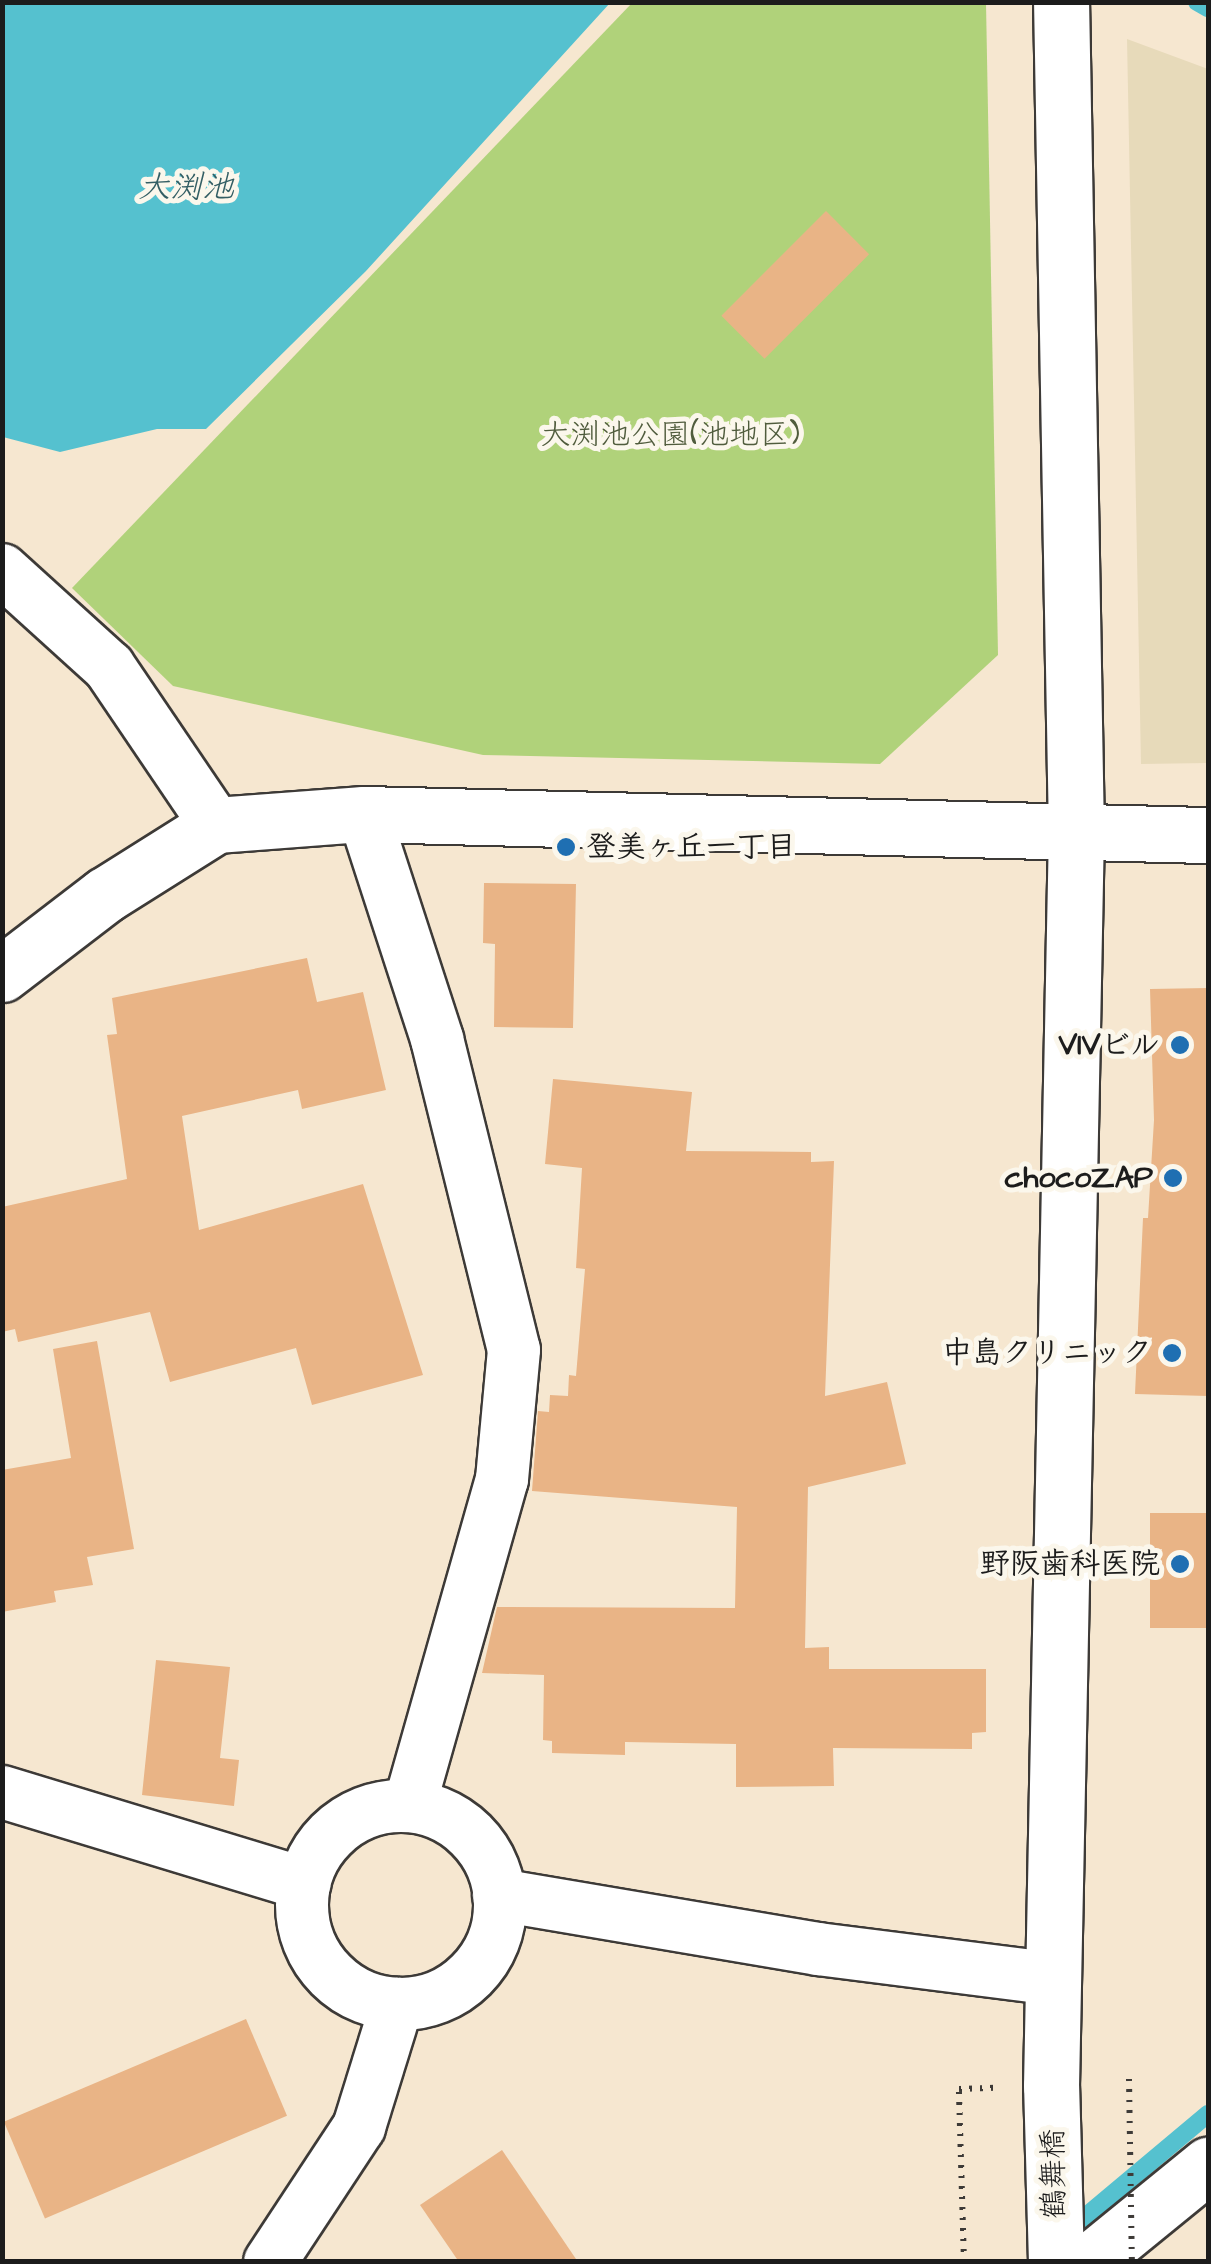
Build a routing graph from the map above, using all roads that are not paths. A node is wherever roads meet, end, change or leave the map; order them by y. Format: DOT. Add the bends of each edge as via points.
graph roads {
  1 [pos="1061,17"];
  2 [pos="2,570"];
  3 [pos="364,814"];
  4 [pos="216,825"];
  5 [pos="1076,833"];
  6 [pos="1208,836"];
  7 [pos="2,974"];
  8 [pos="2,1792"];
  9 [pos="410,1805"];
  10 [pos="304,1884"];
  11 [pos="500,1894"];
  12 [pos="1054,1979"];
  13 [pos="397,2004"];
  14 [pos="1208,2165"];
  15 [pos="1144,2246"];
  16 [pos="270,2262"];
  17 [pos="1056,2262"];
  18 [pos="1089,2262"];
  1 -- 5 [label="street, 鶴舞橋"];
  2 -- 4 [label="street" via="110,668"];
  3 -- 4 [label="street"];
  3 -- 5 [label="street"];
  3 -- 9 [label="street" via="436,1039 514,1350 502,1480"];
  4 -- 7 [label="street" via="104,895"];
  5 -- 6 [label="street"];
  5 -- 12 [label="street, 鶴舞橋"];
  8 -- 10 [label="street"];
  9 -- 10 [label="street" via="364,1811 328,1836"];
  9 -- 11 [label="street" via="444,1814 481,1844"];
  10 -- 13 [label="street" via="305,1934 320,1964 346,1988"];
  11 -- 12 [label="street" via="818,1949"];
  11 -- 13 [label="street" via="494,1945 474,1974 446,1995"];
  12 -- 17 [label="street, 鶴舞橋"];
  13 -- 16 [label="street" via="359,2127"];
  14 -- 15 [label="street"];
  15 -- 18 [label="street"];
}
